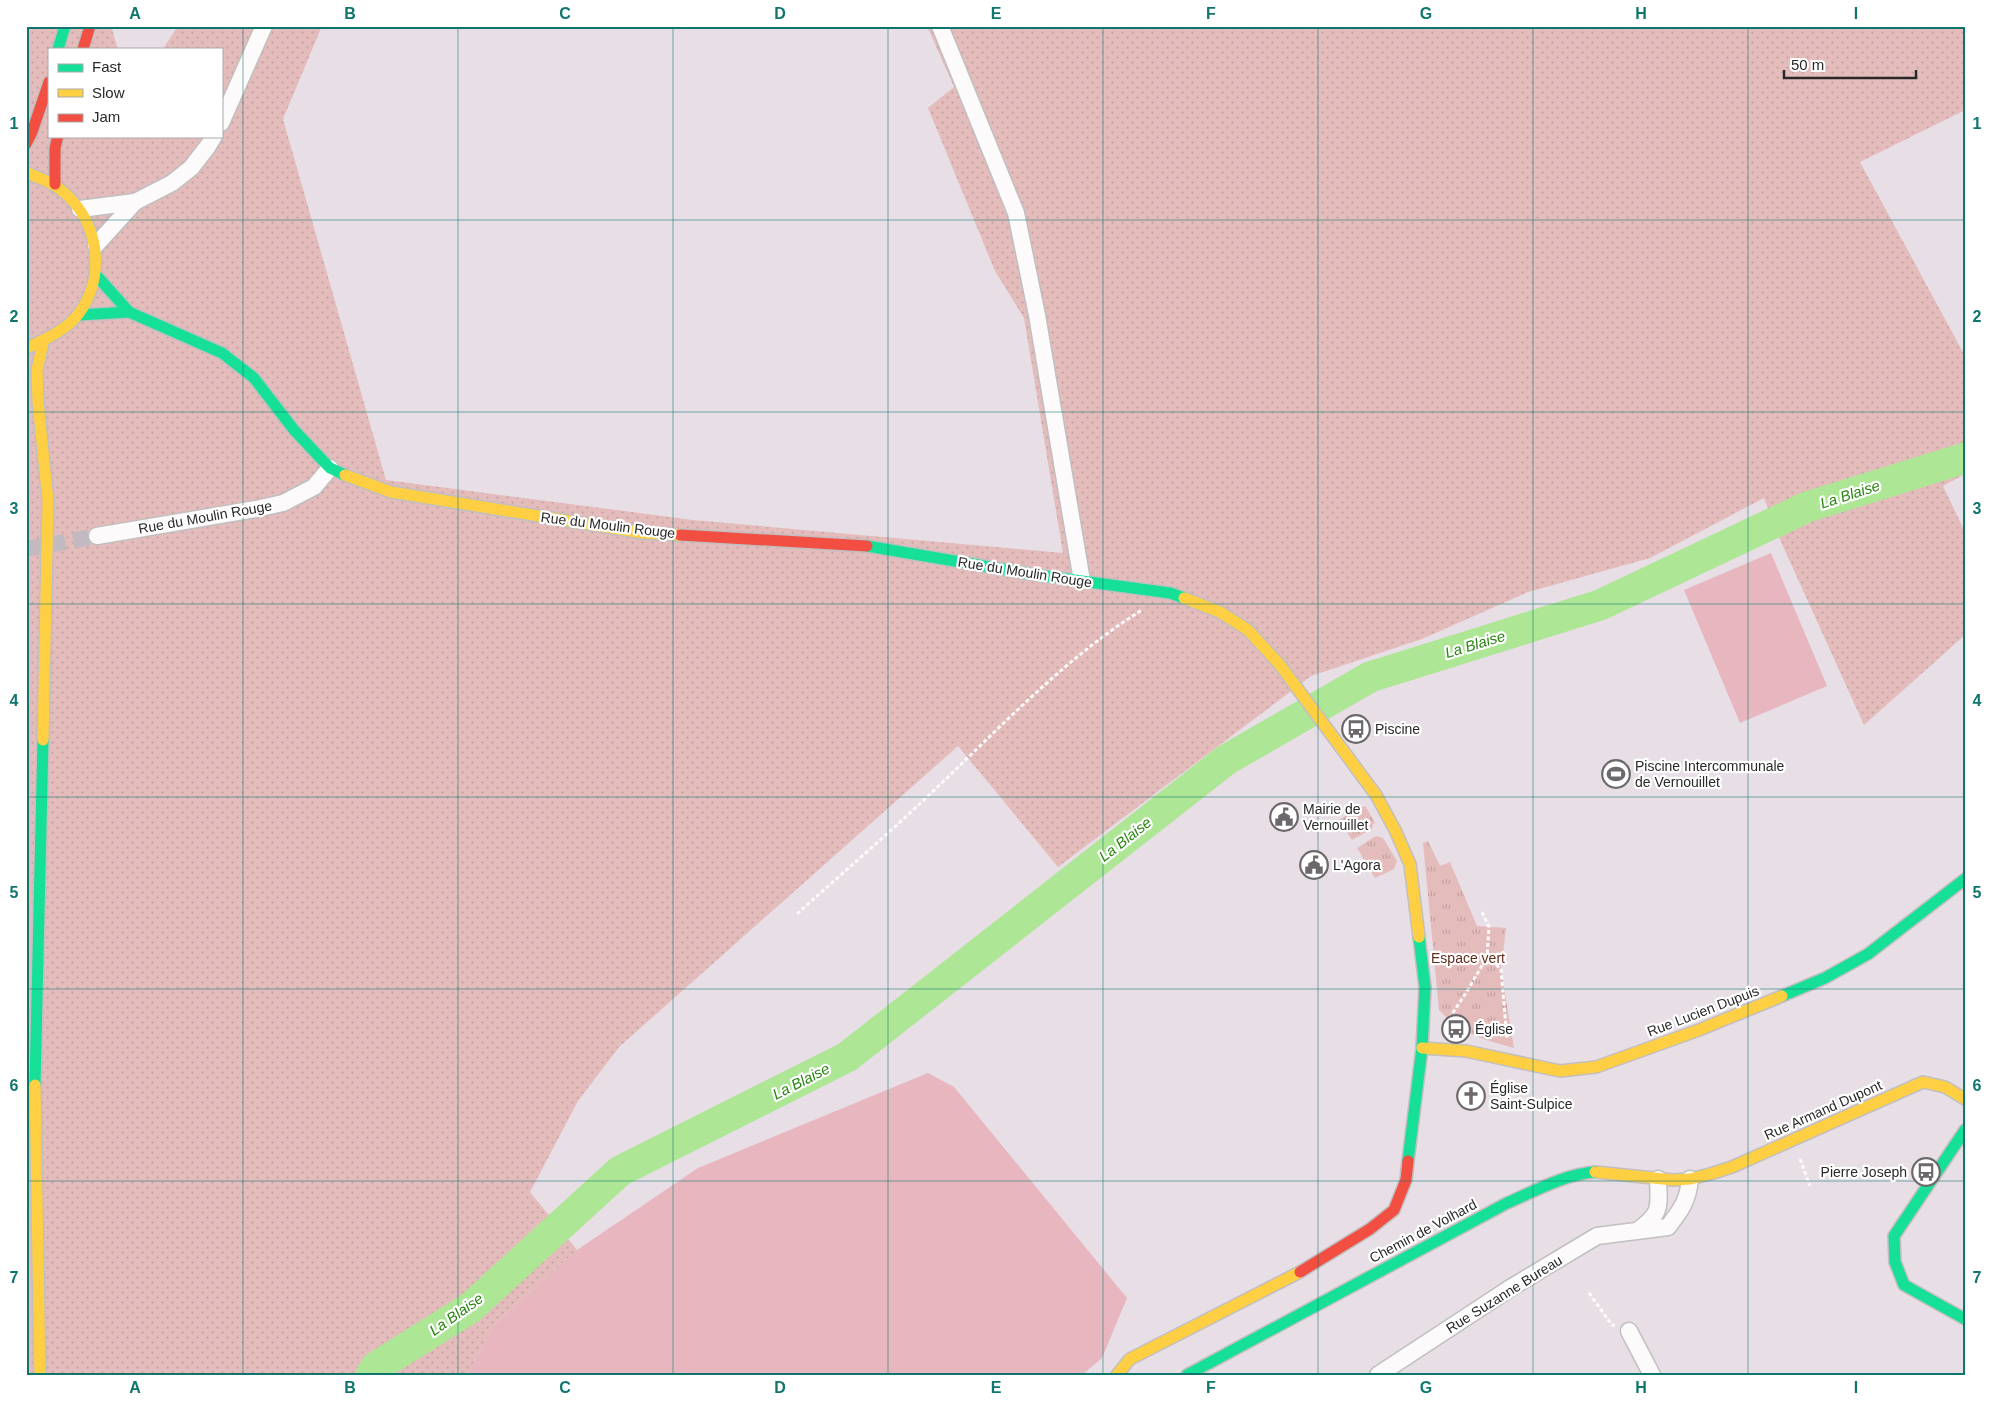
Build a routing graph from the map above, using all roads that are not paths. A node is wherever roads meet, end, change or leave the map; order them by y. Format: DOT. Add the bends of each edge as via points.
graph roads {
  1 [pos="65,26"];
  2 [pos="90,26"];
  3 [pos="264,26"];
  4 [pos="940,26"];
  5 [pos="58,48"];
  6 [pos="83,48"];
  7 [pos="48,85"];
  8 [pos="222,121"];
  9 [pos="58,138"];
  10 [pos="213,138"];
  11 [pos="26,144"];
  12 [pos="26,172"];
  13 [pos="55,184"];
  14 [pos="136,202"];
  15 [pos="80,209"];
  16 [pos="96,245"];
  17 [pos="96,275"];
  18 [pos="129,312"];
  19 [pos="78,315"];
  20 [pos="42,343"];
  21 [pos="26,348"];
  22 [pos="330,468"];
  23 [pos="97,536"];
  24 [pos="1082,581"];
  25 [pos="1965,879"];
  26 [pos="1422,1048"];
  27 [pos="1965,1099"];
  28 [pos="1965,1130"];
  29 [pos="1658,1179"];
  30 [pos="1690,1179"];
  31 [pos="1637,1231"];
  32 [pos="1965,1319"];
  33 [pos="1629,1331"];
  34 [pos="40,1375"];
  35 [pos="1117,1375"];
  36 [pos="1187,1375"];
  37 [pos="1378,1375"];
  38 [pos="1652,1375"];
  1 -- 5 [label="street"];
  2 -- 6 [label="street"];
  3 -- 8 [label="street"];
  4 -- 24 [label="street" via="1016,213"];
  7 -- 11 [label="street"];
  9 -- 13 [label="street"];
  10 -- 14 [label="street" via="191,168 172,183"];
  12 -- 13 [label="street"];
  13 -- 15 [label="street"];
  14 -- 15 [label="street"];
  14 -- 16 [label="street"];
  15 -- 16 [label="street"];
  16 -- 17 [label="street"];
  17 -- 18 [label="street, Rue du Moulin Rouge"];
  17 -- 19 [label="street"];
  18 -- 19 [label="street, Rue du Moulin Rouge"];
  18 -- 22 [label="street, Rue du Moulin Rouge" via="222,353 248,373"];
  19 -- 20 [label="street" via="62,332"];
  20 -- 21 [label="street"];
  20 -- 34 [label="street" via="37,370 48,501 48,553 35,1075"];
  22 -- 23 [label="street, Rue du Moulin Rouge" via="314,487 283,503"];
  22 -- 24 [label="street, Rue du Moulin Rouge" via="391,492 596,526 643,532 872,546"];
  24 -- 26 [label="street, Rue du Moulin Rouge" via="1170,593 1220,612 1248,630 1324,722 1376,795 1410,864 1425,987"];
  25 -- 26 [label="street, Rue Lucien Dupuis" via="1868,954 1825,978 1700,1030 1596,1067 1560,1071 1466,1052"];
  26 -- 35 [label="street, Chemin de Volhard" via="1406,1180 1394,1210 1370,1229 1293,1276 1130,1359"];
  27 -- 30 [label="street, Rue Armand Dupont" via="1940,1084 1923,1082 1732,1166"];
  28 -- 32 [label="street" via="1894,1236 1895,1262 1904,1285"];
  29 -- 30 [label="street, Chemin de Volhard"];
  29 -- 31 [label="street" via="1659,1208 1652,1220"];
  29 -- 36 [label="street, Chemin de Volhard" via="1626,1173 1586,1173 1532,1192"];
  30 -- 31 [label="street, Rue Suzanne Bureau" via="1683,1208 1668,1227"];
  31 -- 37 [label="street, Rue Suzanne Bureau" via="1598,1236 1512,1287"];
  33 -- 38 [label="street"];
}
